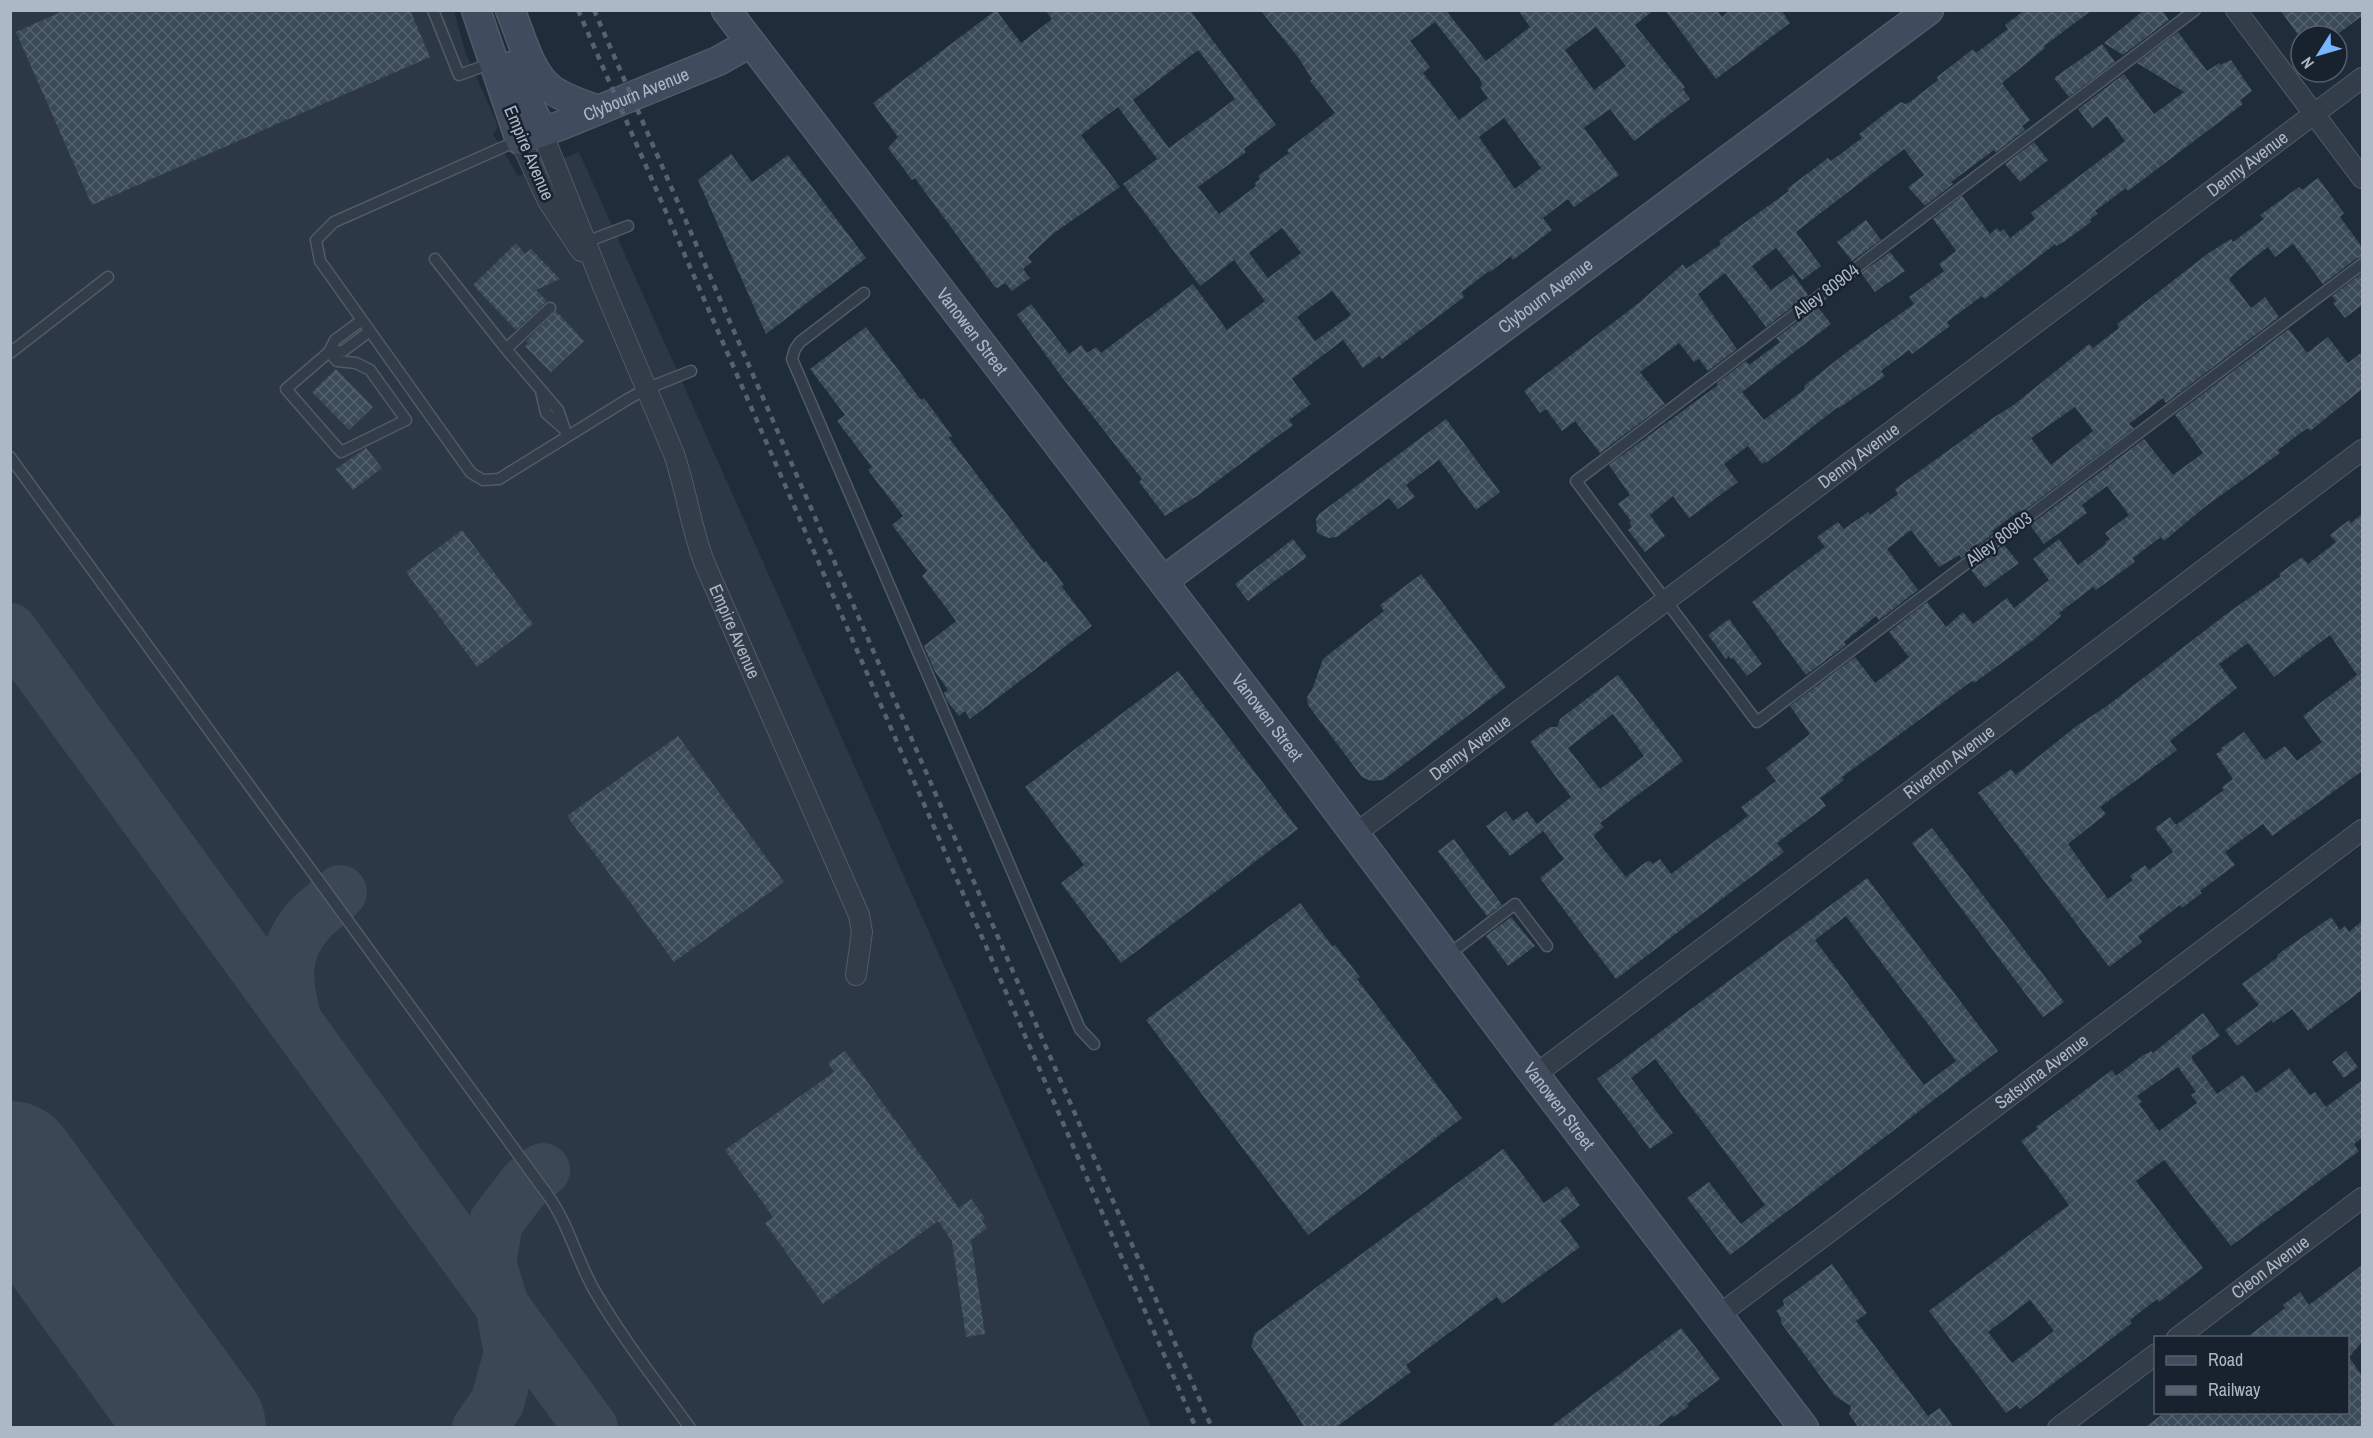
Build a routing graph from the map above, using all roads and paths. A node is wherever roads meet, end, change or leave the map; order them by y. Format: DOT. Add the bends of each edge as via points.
graph roads {
  1 [pos="433,10"];
  2 [pos="476,10"];
  3 [pos="492,10"];
  4 [pos="510,10"];
  5 [pos="726,10"];
  6 [pos="1929,10"];
  7 [pos="2195,10"];
  8 [pos="2236,10"];
  9 [pos="750,43"];
  10 [pos="492,62"];
  11 [pos="2362,78"];
  12 [pos="598,110"];
  13 [pos="2315,115"];
  14 [pos="531,136"];
  15 [pos="2362,178"];
  16 [pos="628,226"];
  17 [pos="586,242"];
  18 [pos="435,259"];
  19 [pos="2362,264"];
  20 [pos="108,277"];
  21 [pos="603,286"];
  22 [pos="864,293"];
  23 [pos="550,308"];
  24 [pos="362,320"];
  25 [pos="370,331"];
  26 [pos="506,349"];
  27 [pos="329,352"];
  28 [pos="10,353"];
  29 [pos="691,371"];
  30 [pos="646,389"];
  31 [pos="566,433"];
  32 [pos="2362,450"];
  33 [pos="10,457"];
  34 [pos="1163,581"];
  35 [pos="1665,601"];
  36 [pos="2362,830"];
  37 [pos="1355,834"];
  38 [pos="1547,946"];
  39 [pos="1447,955"];
  40 [pos="856,975"];
  41 [pos="1094,1044"];
  42 [pos="1535,1075"];
  43 [pos="2362,1198"];
  44 [pos="1719,1315"];
  45 [pos="2180,1336"];
  46 [pos="2154,1356"];
  47 [pos="690,1428"];
  48 [pos="1804,1428"];
  49 [pos="2058,1428"];
  1 -- 10 [label="lane" via="459,75"];
  2 -- 10 [label="main road, Empire Avenue"];
  3 -- 14 [label="main road, Empire Avenue"];
  4 -- 12 [label="main road" via="536,71 550,88"];
  5 -- 9 [label="main road, Vanowen Street"];
  6 -- 34 [label="main road, Clybourn Avenue"];
  7 -- 35 [label="lane, Alley 80904" via="1576,481"];
  8 -- 13 [label="street"];
  9 -- 12 [label="main road, Clybourn Avenue" via="718,61"];
  9 -- 34 [label="main road, Vanowen Street"];
  10 -- 14 [label="main road, Empire Avenue"];
  11 -- 13 [label="street, Denny Avenue"];
  12 -- 14 [label="main road, Clybourn Avenue"];
  13 -- 15 [label="street"];
  13 -- 35 [label="street, Denny Avenue"];
  14 -- 17 [label="street, Empire Avenue"];
  14 -- 21 [label="street, Empire Avenue" via="548,201"];
  14 -- 24 [label="lane" via="334,222 316,240 320,261"];
  16 -- 17 [label="lane"];
  17 -- 21 [label="street, Empire Avenue"];
  18 -- 26 [label="lane"];
  19 -- 35 [label="lane, Alley 80903" via="1756,722"];
  20 -- 28 [label="lane"];
  21 -- 30 [label="street, Empire Avenue"];
  22 -- 41 [label="lane" via="800,342 792,359 1080,1029"];
  23 -- 26 [label="lane"];
  24 -- 25 [label="lane"];
  24 -- 27 [label="lane" via="334,340"];
  25 -- 27 [label="lane" via="343,351"];
  25 -- 31 [label="lane" via="471,473 483,480 499,479"];
  26 -- 31 [label="lane" via="558,410"];
  27 -- 27 [label="lane" via="286,389 341,452 406,420 370,370 356,363 337,361"];
  29 -- 30 [label="lane"];
  30 -- 31 [label="lane"];
  30 -- 40 [label="street, Empire Avenue" via="676,462 693,534 704,562 859,915 862,932"];
  32 -- 42 [label="street, Riverton Avenue"];
  33 -- 47 [label="lane" via="551,1199 593,1288"];
  34 -- 37 [label="main road, Vanowen Street"];
  35 -- 37 [label="street, Denny Avenue"];
  36 -- 44 [label="street, Satsuma Avenue"];
  37 -- 39 [label="main road, Vanowen Street"];
  38 -- 39 [label="lane" via="1515,904"];
  39 -- 42 [label="main road, Vanowen Street"];
  42 -- 44 [label="main road, Vanowen Street"];
  43 -- 45 [label="street, Cleon Avenue"];
  44 -- 48 [label="main road, Vanowen Street"];
  46 -- 49 [label="street"];
}
